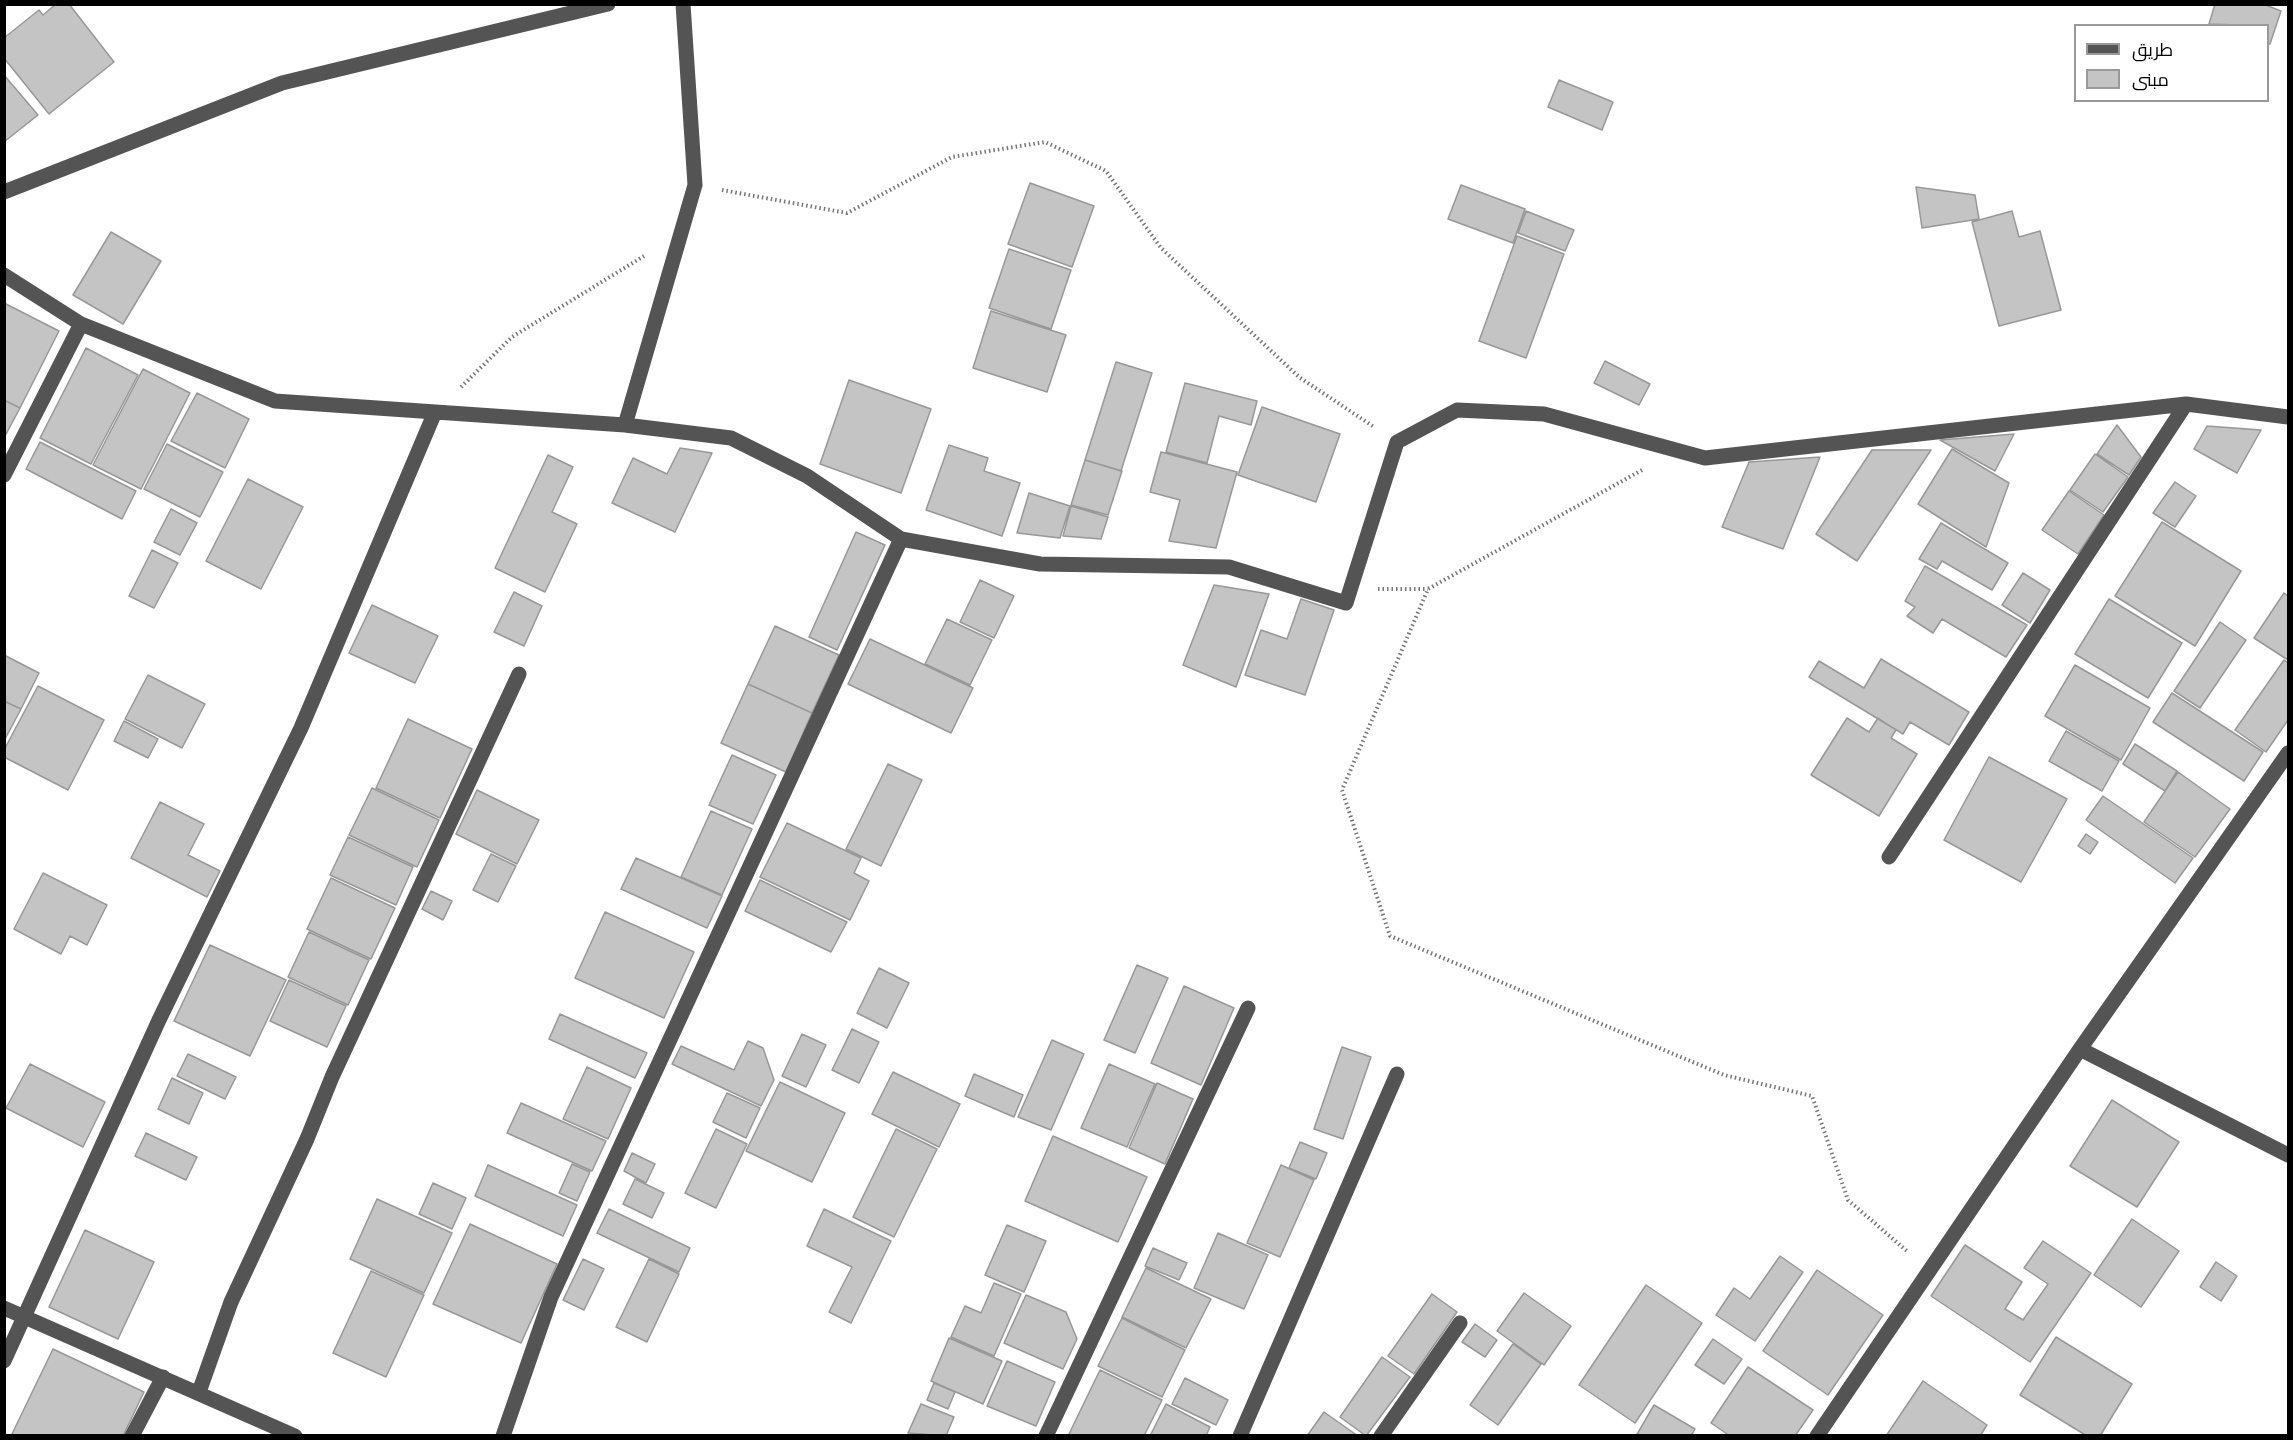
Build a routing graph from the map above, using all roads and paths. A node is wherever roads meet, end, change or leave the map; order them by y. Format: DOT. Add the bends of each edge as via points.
graph roads {
  1 [pos="608,4"];
  2 [pos="683,4"];
  3 [pos="694,186"];
  4 [pos="4,192"];
  5 [pos="681,233"];
  6 [pos="4,275"];
  7 [pos="81,324"];
  8 [pos="2186,404"];
  9 [pos="435,412"];
  10 [pos="2289,417"];
  11 [pos="625,425"];
  12 [pos="1397,442"];
  13 [pos="1676,450"];
  14 [pos="4,476"];
  15 [pos="901,539"];
  16 [pos="1351,588"];
  17 [pos="1428,589"];
  18 [pos="519,674"];
  19 [pos="2289,753"];
  20 [pos="1889,857"];
  21 [pos="1248,1008"];
  22 [pos="2080,1048"];
  23 [pos="1397,1074"];
  24 [pos="2289,1155"];
  25 [pos="1929,1270"];
  26 [pos="4,1308"];
  27 [pos="25,1315"];
  28 [pos="1460,1323"];
  29 [pos="4,1361"];
  30 [pos="163,1377"];
  31 [pos="199,1392"];
  32 [pos="132,1436"];
  33 [pos="295,1436"];
  34 [pos="503,1436"];
  35 [pos="1046,1436"];
  36 [pos="1240,1436"];
  37 [pos="1381,1436"];
  38 [pos="1817,1436"];
  1 -- 4 [label="street" via="282,83"];
  2 -- 3 [label="street"];
  3 -- 5 [label="street"];
  3 -- 12 [label="path" via="847,213 952,157 1045,142 1106,171 1161,248 1299,377"];
  5 -- 9 [label="path" via="512,337"];
  5 -- 11 [label="street"];
  6 -- 7 [label="street"];
  7 -- 9 [label="street" via="275,401"];
  7 -- 14 [label="street"];
  8 -- 10 [label="street"];
  8 -- 13 [label="street" via="1705,458"];
  8 -- 20 [label="street"];
  9 -- 11 [label="street"];
  9 -- 27 [label="street" via="301,728 159,1020"];
  11 -- 15 [label="street" via="731,438 807,476"];
  12 -- 13 [label="street" via="1457,410 1544,414"];
  12 -- 16 [label="street"];
  13 -- 17 [label="path"];
  15 -- 16 [label="street" via="1040,564 1229,567 1346,603"];
  15 -- 34 [label="street" via="551,1297"];
  16 -- 17 [label="path"];
  17 -- 25 [label="path" via="1342,790 1390,936 1724,1075 1812,1096 1848,1200"];
  18 -- 31 [label="street" via="231,1302"];
  19 -- 22 [label="street"];
  21 -- 35 [label="street"];
  22 -- 24 [label="street"];
  22 -- 25 [label="street"];
  23 -- 36 [label="street"];
  25 -- 38 [label="street"];
  26 -- 27 [label="street"];
  27 -- 29 [label="street"];
  27 -- 30 [label="street"];
  28 -- 37 [label="street"];
  30 -- 31 [label="street"];
  30 -- 32 [label="street"];
  31 -- 33 [label="street"];
}
